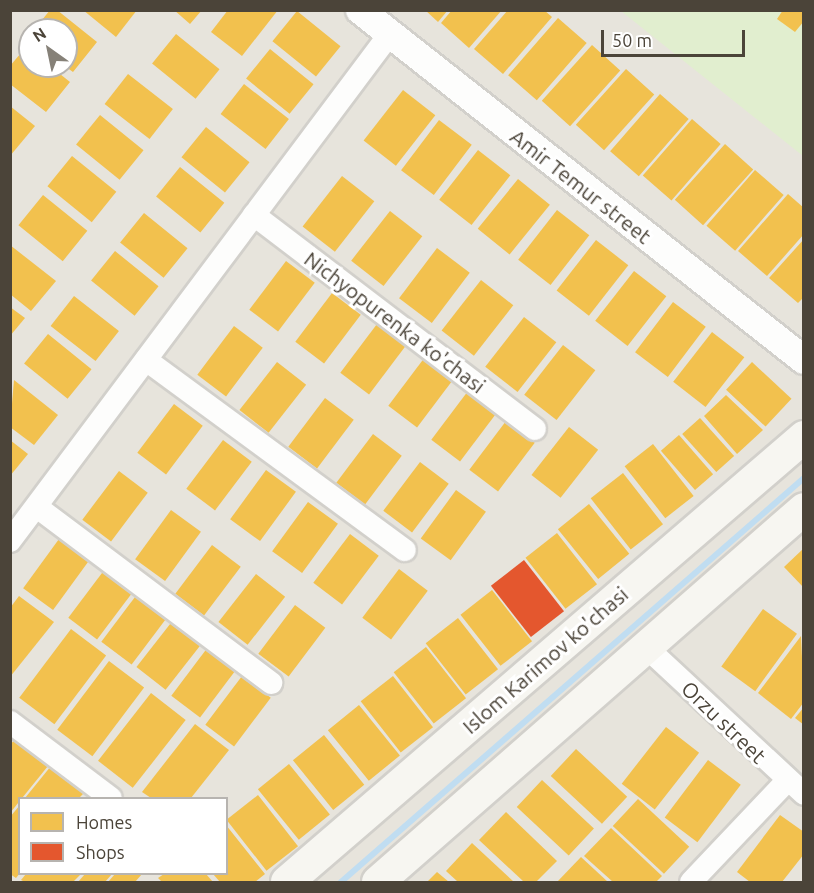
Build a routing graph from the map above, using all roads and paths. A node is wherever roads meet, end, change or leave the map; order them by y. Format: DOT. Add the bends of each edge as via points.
graph roads {
  1 [pos="360,10"];
  2 [pos="389,35"];
  3 [pos="254,215"];
  4 [pos="146,360"];
  5 [pos="804,360"];
  6 [pos="535,429"];
  7 [pos="804,437"];
  8 [pos="37,507"];
  9 [pos="804,509"];
  10 [pos="10,541"];
  11 [pos="405,550"];
  12 [pos="646,647"];
  13 [pos="271,683"];
  14 [pos="10,722"];
  15 [pos="795,788"];
  16 [pos="110,797"];
  17 [pos="287,882"];
  18 [pos="378,882"];
  19 [pos="691,882"];
  1 -- 2 [label="street, Amir Temur street"];
  2 -- 3 [label="street"];
  2 -- 5 [label="street, Amir Temur street"];
  3 -- 4 [label="street"];
  3 -- 6 [label="street, Nichyopurenka ko'chasi"];
  4 -- 8 [label="street"];
  4 -- 11 [label="street"];
  7 -- 17 [label="main road, Islom Karimov ko'chasi"];
  8 -- 10 [label="street"];
  8 -- 13 [label="street"];
  9 -- 12 [label="main road"];
  12 -- 15 [label="street, Orzu street"];
  12 -- 18 [label="main road"];
  14 -- 16 [label="street"];
  15 -- 19 [label="street"];
}
